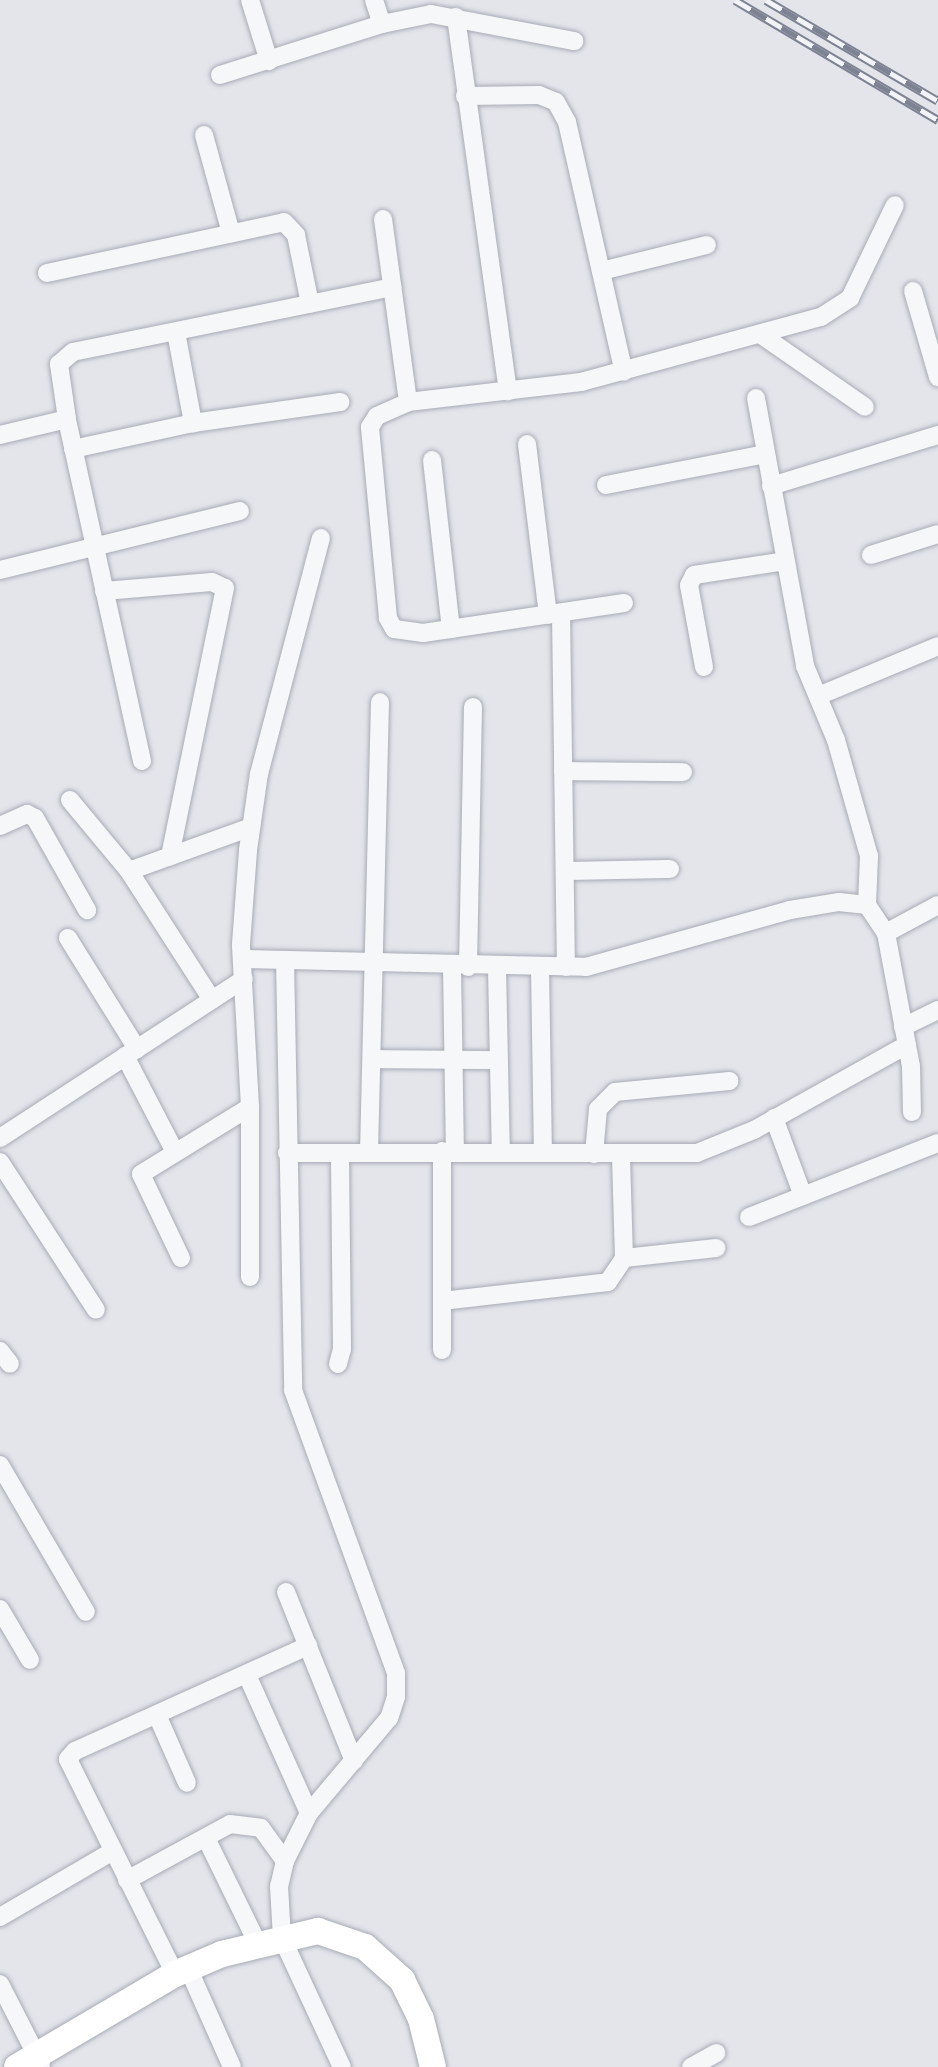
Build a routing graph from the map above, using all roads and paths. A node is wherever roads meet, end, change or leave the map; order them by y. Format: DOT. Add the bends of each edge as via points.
graph roads {
  1 [pos="250,0"];
  2 [pos="374,0"];
  3 [pos="456,17"];
  4 [pos="382,24"];
  5 [pos="574,41"];
  6 [pos="269,61"];
  7 [pos="220,75"];
  8 [pos="465,96"];
  9 [pos="204,135"];
  10 [pos="895,205"];
  11 [pos="383,219"];
  12 [pos="231,233"];
  13 [pos="707,245"];
  14 [pos="601,271"];
  15 [pos="47,273"];
  16 [pos="392,287"];
  17 [pos="913,291"];
  18 [pos="310,304"];
  19 [pos="176,332"];
  20 [pos="763,336"];
  21 [pos="624,372"];
  22 [pos="938,377"];
  23 [pos="508,391"];
  24 [pos="756,398"];
  25 [pos="341,402"];
  26 [pos="408,402"];
  27 [pos="865,407"];
  28 [pos="67,419"];
  29 [pos="193,423"];
  30 [pos="0,435"];
  31 [pos="938,435"];
  32 [pos="527,444"];
  33 [pos="73,449"];
  34 [pos="765,454"];
  35 [pos="432,460"];
  36 [pos="606,485"];
  37 [pos="771,486"];
  38 [pos="240,511"];
  39 [pos="938,534"];
  40 [pos="321,538"];
  41 [pos="95,549"];
  42 [pos="871,555"];
  43 [pos="785,561"];
  44 [pos="0,570"];
  45 [pos="104,591"];
  46 [pos="624,603"];
  47 [pos="554,614"];
  48 [pos="451,629"];
  49 [pos="938,646"];
  50 [pos="704,667"];
  51 [pos="818,696"];
  52 [pos="380,702"];
  53 [pos="473,707"];
  54 [pos="142,761"];
  55 [pos="563,771"];
  56 [pos="683,772"];
  57 [pos="70,800"];
  58 [pos="0,826"];
  59 [pos="251,827"];
  60 [pos="170,856"];
  61 [pos="670,869"];
  62 [pos="129,871"];
  63 [pos="565,871"];
  64 [pos="867,905"];
  65 [pos="938,905"];
  66 [pos="87,910"];
  67 [pos="886,933"];
  68 [pos="68,938"];
  69 [pos="242,959"];
  70 [pos="285,960"];
  71 [pos="374,963"];
  72 [pos="460,966"];
  73 [pos="540,967"];
  74 [pos="566,967"];
  75 [pos="497,968"];
  76 [pos="244,979"];
  77 [pos="212,1000"];
  78 [pos="938,1010"];
  79 [pos="905,1036"];
  80 [pos="131,1052"];
  81 [pos="372,1059"];
  82 [pos="454,1060"];
  83 [pos="499,1060"];
  84 [pos="729,1081"];
  85 [pos="250,1107"];
  86 [pos="912,1112"];
  87 [pos="774,1118"];
  88 [pos="0,1138"];
  89 [pos="938,1143"];
  90 [pos="449,1151"];
  91 [pos="175,1152"];
  92 [pos="369,1152"];
  93 [pos="501,1152"];
  94 [pos="287,1153"];
  95 [pos="340,1153"];
  96 [pos="543,1153"];
  97 [pos="594,1154"];
  98 [pos="621,1154"];
  99 [pos="0,1162"];
  100 [pos="803,1196"];
  101 [pos="749,1217"];
  102 [pos="716,1248"];
  103 [pos="181,1258"];
  104 [pos="624,1258"];
  105 [pos="250,1277"];
  106 [pos="442,1301"];
  107 [pos="96,1310"];
  108 [pos="442,1350"];
  109 [pos="338,1364"];
  110 [pos="0,1465"];
  111 [pos="286,1592"];
  112 [pos="0,1609"];
  113 [pos="86,1612"];
  114 [pos="308,1646"];
  115 [pos="30,1660"];
  116 [pos="247,1675"];
  117 [pos="157,1715"];
  118 [pos="354,1761"];
  119 [pos="187,1783"];
  120 [pos="309,1813"];
  121 [pos="206,1838"];
  122 [pos="113,1851"];
  123 [pos="285,1861"];
  124 [pos="127,1880"];
  125 [pos="0,1917"];
  126 [pos="270,1941"];
  127 [pos="182,1971"];
  128 [pos="0,1984"];
  129 [pos="716,2053"];
  130 [pos="32,2063"];
  131 [pos="232,2067"];
  132 [pos="342,2067"];
  133 [pos="433,2067"];
  134 [pos="691,2067"];
  1 -- 6 [label="street"];
  2 -- 4 [label="street"];
  3 -- 4 [label="street" via="431,14"];
  3 -- 5 [label="street"];
  3 -- 8 [label="street"];
  4 -- 6 [label="street"];
  6 -- 7 [label="street"];
  8 -- 14 [label="street" via="539,95 556,102 567,122"];
  8 -- 23 [label="street"];
  9 -- 12 [label="street"];
  10 -- 20 [label="street" via="850,298 821,317"];
  11 -- 16 [label="street"];
  12 -- 15 [label="street"];
  12 -- 18 [label="street" via="284,222 290,226"];
  13 -- 14 [label="street"];
  14 -- 21 [label="street"];
  16 -- 18 [label="street"];
  16 -- 26 [label="street"];
  17 -- 22 [label="street"];
  18 -- 19 [label="street"];
  19 -- 28 [label="street" via="63,357 59,375"];
  19 -- 29 [label="street"];
  20 -- 21 [label="street"];
  20 -- 27 [label="street"];
  21 -- 23 [label="street"];
  23 -- 26 [label="street"];
  24 -- 34 [label="street"];
  25 -- 29 [label="street"];
  26 -- 48 [label="street" via="385,408 370,427 388,618 405,634"];
  28 -- 30 [label="street"];
  28 -- 33 [label="street"];
  29 -- 33 [label="street"];
  31 -- 37 [label="street"];
  32 -- 47 [label="street"];
  33 -- 41 [label="street"];
  34 -- 36 [label="street"];
  34 -- 37 [label="street"];
  35 -- 48 [label="street"];
  37 -- 43 [label="street"];
  38 -- 41 [label="street"];
  39 -- 42 [label="street"];
  40 -- 59 [label="street" via="259,774"];
  41 -- 44 [label="street"];
  41 -- 45 [label="street"];
  43 -- 50 [label="street" via="694,575 689,585"];
  43 -- 51 [label="street" via="805,666"];
  45 -- 54 [label="street"];
  45 -- 60 [label="street" via="212,582 225,588"];
  46 -- 47 [label="street"];
  47 -- 48 [label="street"];
  47 -- 55 [label="street"];
  49 -- 51 [label="street"];
  51 -- 64 [label="street" via="869,856"];
  52 -- 71 [label="street"];
  53 -- 72 [label="street"];
  55 -- 56 [label="street"];
  55 -- 63 [label="street"];
  57 -- 62 [label="street"];
  58 -- 66 [label="street" via="27,814 35,818"];
  59 -- 60 [label="street"];
  59 -- 69 [label="street"];
  60 -- 62 [label="street"];
  61 -- 63 [label="street"];
  62 -- 77 [label="street"];
  63 -- 74 [label="street"];
  64 -- 67 [label="street"];
  64 -- 74 [label="street" via="839,902 790,910 606,964"];
  65 -- 67 [label="street"];
  67 -- 79 [label="street"];
  68 -- 80 [label="street"];
  69 -- 70 [label="street"];
  69 -- 76 [label="street"];
  70 -- 71 [label="street"];
  70 -- 94 [label="street"];
  71 -- 72 [label="street"];
  71 -- 81 [label="street"];
  72 -- 75 [label="street"];
  72 -- 82 [label="street"];
  73 -- 74 [label="street"];
  73 -- 75 [label="street"];
  73 -- 96 [label="street"];
  75 -- 83 [label="street"];
  76 -- 77 [label="street"];
  76 -- 85 [label="street"];
  77 -- 80 [label="street"];
  78 -- 79 [label="street"];
  79 -- 86 [label="street"];
  79 -- 87 [label="street"];
  80 -- 88 [label="street"];
  80 -- 91 [label="street"];
  81 -- 82 [label="street"];
  81 -- 92 [label="street"];
  82 -- 83 [label="street"];
  82 -- 90 [label="street"];
  83 -- 93 [label="street"];
  84 -- 97 [label="street" via="615,1092 598,1109"];
  85 -- 91 [label="street"];
  85 -- 105 [label="street"];
  87 -- 98 [label="street" via="697,1153"];
  87 -- 100 [label="street"];
  89 -- 100 [label="street"];
  90 -- 92 [label="street"];
  90 -- 93 [label="street"];
  90 -- 106 [label="street"];
  91 -- 103 [label="street" via="147,1169 141,1181"];
  92 -- 95 [label="street"];
  93 -- 96 [label="street"];
  94 -- 95 [label="street"];
  94 -- 118 [label="street" via="293,1390 396,1673 389,1718"];
  95 -- 109 [label="street"];
  96 -- 97 [label="street"];
  97 -- 98 [label="street"];
  98 -- 104 [label="street"];
  99 -- 107 [label="street"];
  100 -- 101 [label="street"];
  102 -- 104 [label="street"];
  104 -- 106 [label="street" via="608,1282 586,1288"];
  106 -- 108 [label="street"];
  110 -- 113 [label="street"];
  111 -- 114 [label="street"];
  112 -- 115 [label="street"];
  114 -- 116 [label="street"];
  114 -- 118 [label="street"];
  116 -- 117 [label="street"];
  116 -- 120 [label="street"];
  117 -- 119 [label="street"];
  117 -- 122 [label="street" via="68,1759"];
  118 -- 120 [label="street"];
  120 -- 123 [label="street"];
  121 -- 123 [label="street" via="230,1824 248,1822 261,1828"];
  121 -- 124 [label="street"];
  121 -- 126 [label="street"];
  122 -- 124 [label="street"];
  122 -- 125 [label="street"];
  123 -- 126 [label="street"];
  124 -- 127 [label="street"];
  126 -- 127 [label="street"];
  126 -- 132 [label="street"];
  126 -- 133 [label="street" via="318,1931 365,1947 402,1980 421,2019"];
  127 -- 130 [label="street"];
  127 -- 131 [label="street"];
  128 -- 130 [label="street"];
  129 -- 134 [label="street"];
}
